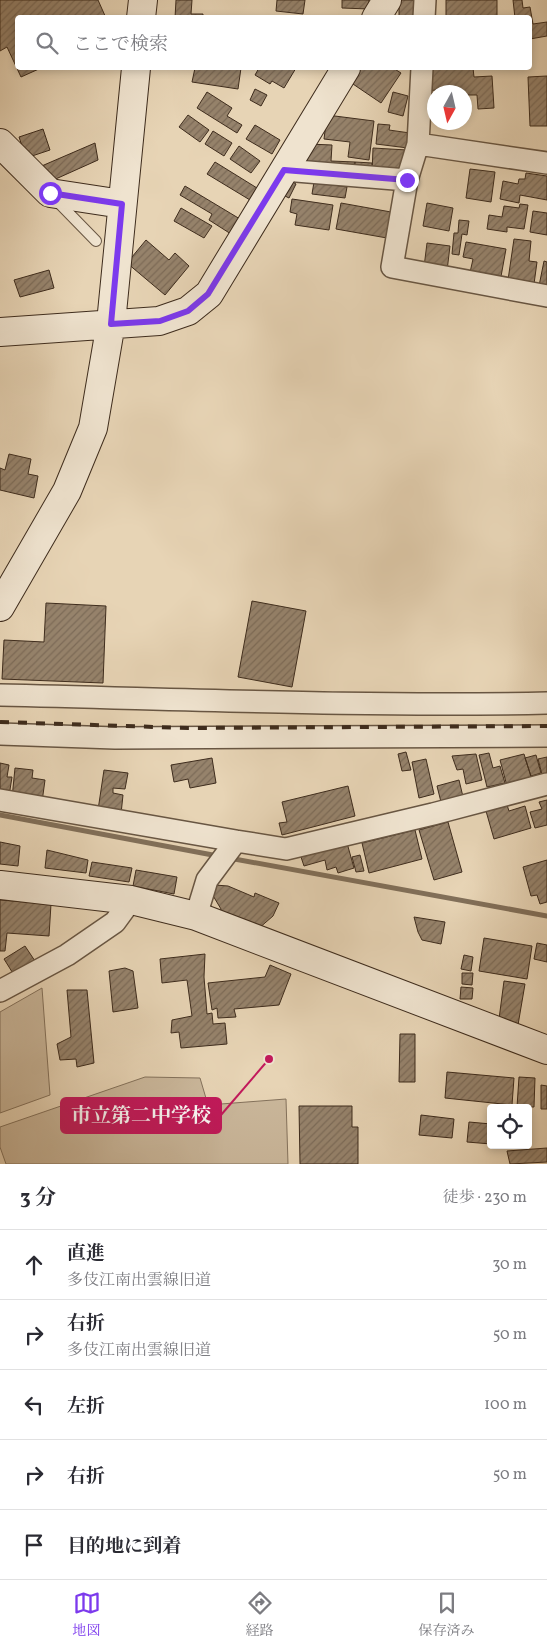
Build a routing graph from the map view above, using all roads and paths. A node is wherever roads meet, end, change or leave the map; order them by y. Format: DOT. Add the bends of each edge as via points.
graph roads {
  1 [pos="143,0"];
  2 [pos="387,0"];
  3 [pos="425,0"];
  4 [pos="141,15"];
  5 [pos="378,15"];
  6 [pos="424,15"];
  7 [pos="136,70"];
  8 [pos="345,70"];
  9 [pos="422,70"];
  10 [pos="0,143"];
  11 [pos="418,144"];
  12 [pos="547,163"];
  13 [pos="284,170"];
  14 [pos="407,180"];
  15 [pos="50,193"];
  16 [pos="122,204"];
  17 [pos="96,241"];
  18 [pos="547,296"];
  19 [pos="111,324"];
  20 [pos="0,332"];
  21 [pos="0,606"];
  22 [pos="0,695"];
  23 [pos="547,703"];
  24 [pos="0,734"];
  25 [pos="547,736"];
  26 [pos="547,784"];
  27 [pos="0,800"];
  28 [pos="236,841"];
  29 [pos="0,885"];
  30 [pos="131,900"];
  31 [pos="196,916"];
  32 [pos="0,991"];
  33 [pos="547,1050"];
  1 -- 4 [label="street"];
  2 -- 5 [label="street"];
  3 -- 6 [label="street"];
  7 -- 16 [label="street"];
  8 -- 13 [label="street"];
  9 -- 11 [label="street"];
  10 -- 15 [label="street"];
  11 -- 12 [label="street"];
  11 -- 14 [label="street"];
  13 -- 14 [label="street"];
  13 -- 19 [label="street" via="208,294 188,311 160,321"];
  14 -- 18 [label="street" via="392,267"];
  15 -- 16 [label="street"];
  15 -- 17 [label="lane"];
  16 -- 19 [label="street"];
  19 -- 20 [label="street"];
  19 -- 21 [label="street" via="93,428 67,491"];
  22 -- 23 [label="street" via="276,702"];
  24 -- 25 [label="street" via="115,738"];
  26 -- 28 [label="street" via="286,848"];
  27 -- 28 [label="street"];
  28 -- 31 [label="street" via="207,880"];
  29 -- 30 [label="street"];
  30 -- 31 [label="street"];
  30 -- 32 [label="street" via="115,922 67,955"];
  31 -- 33 [label="street"];
}
